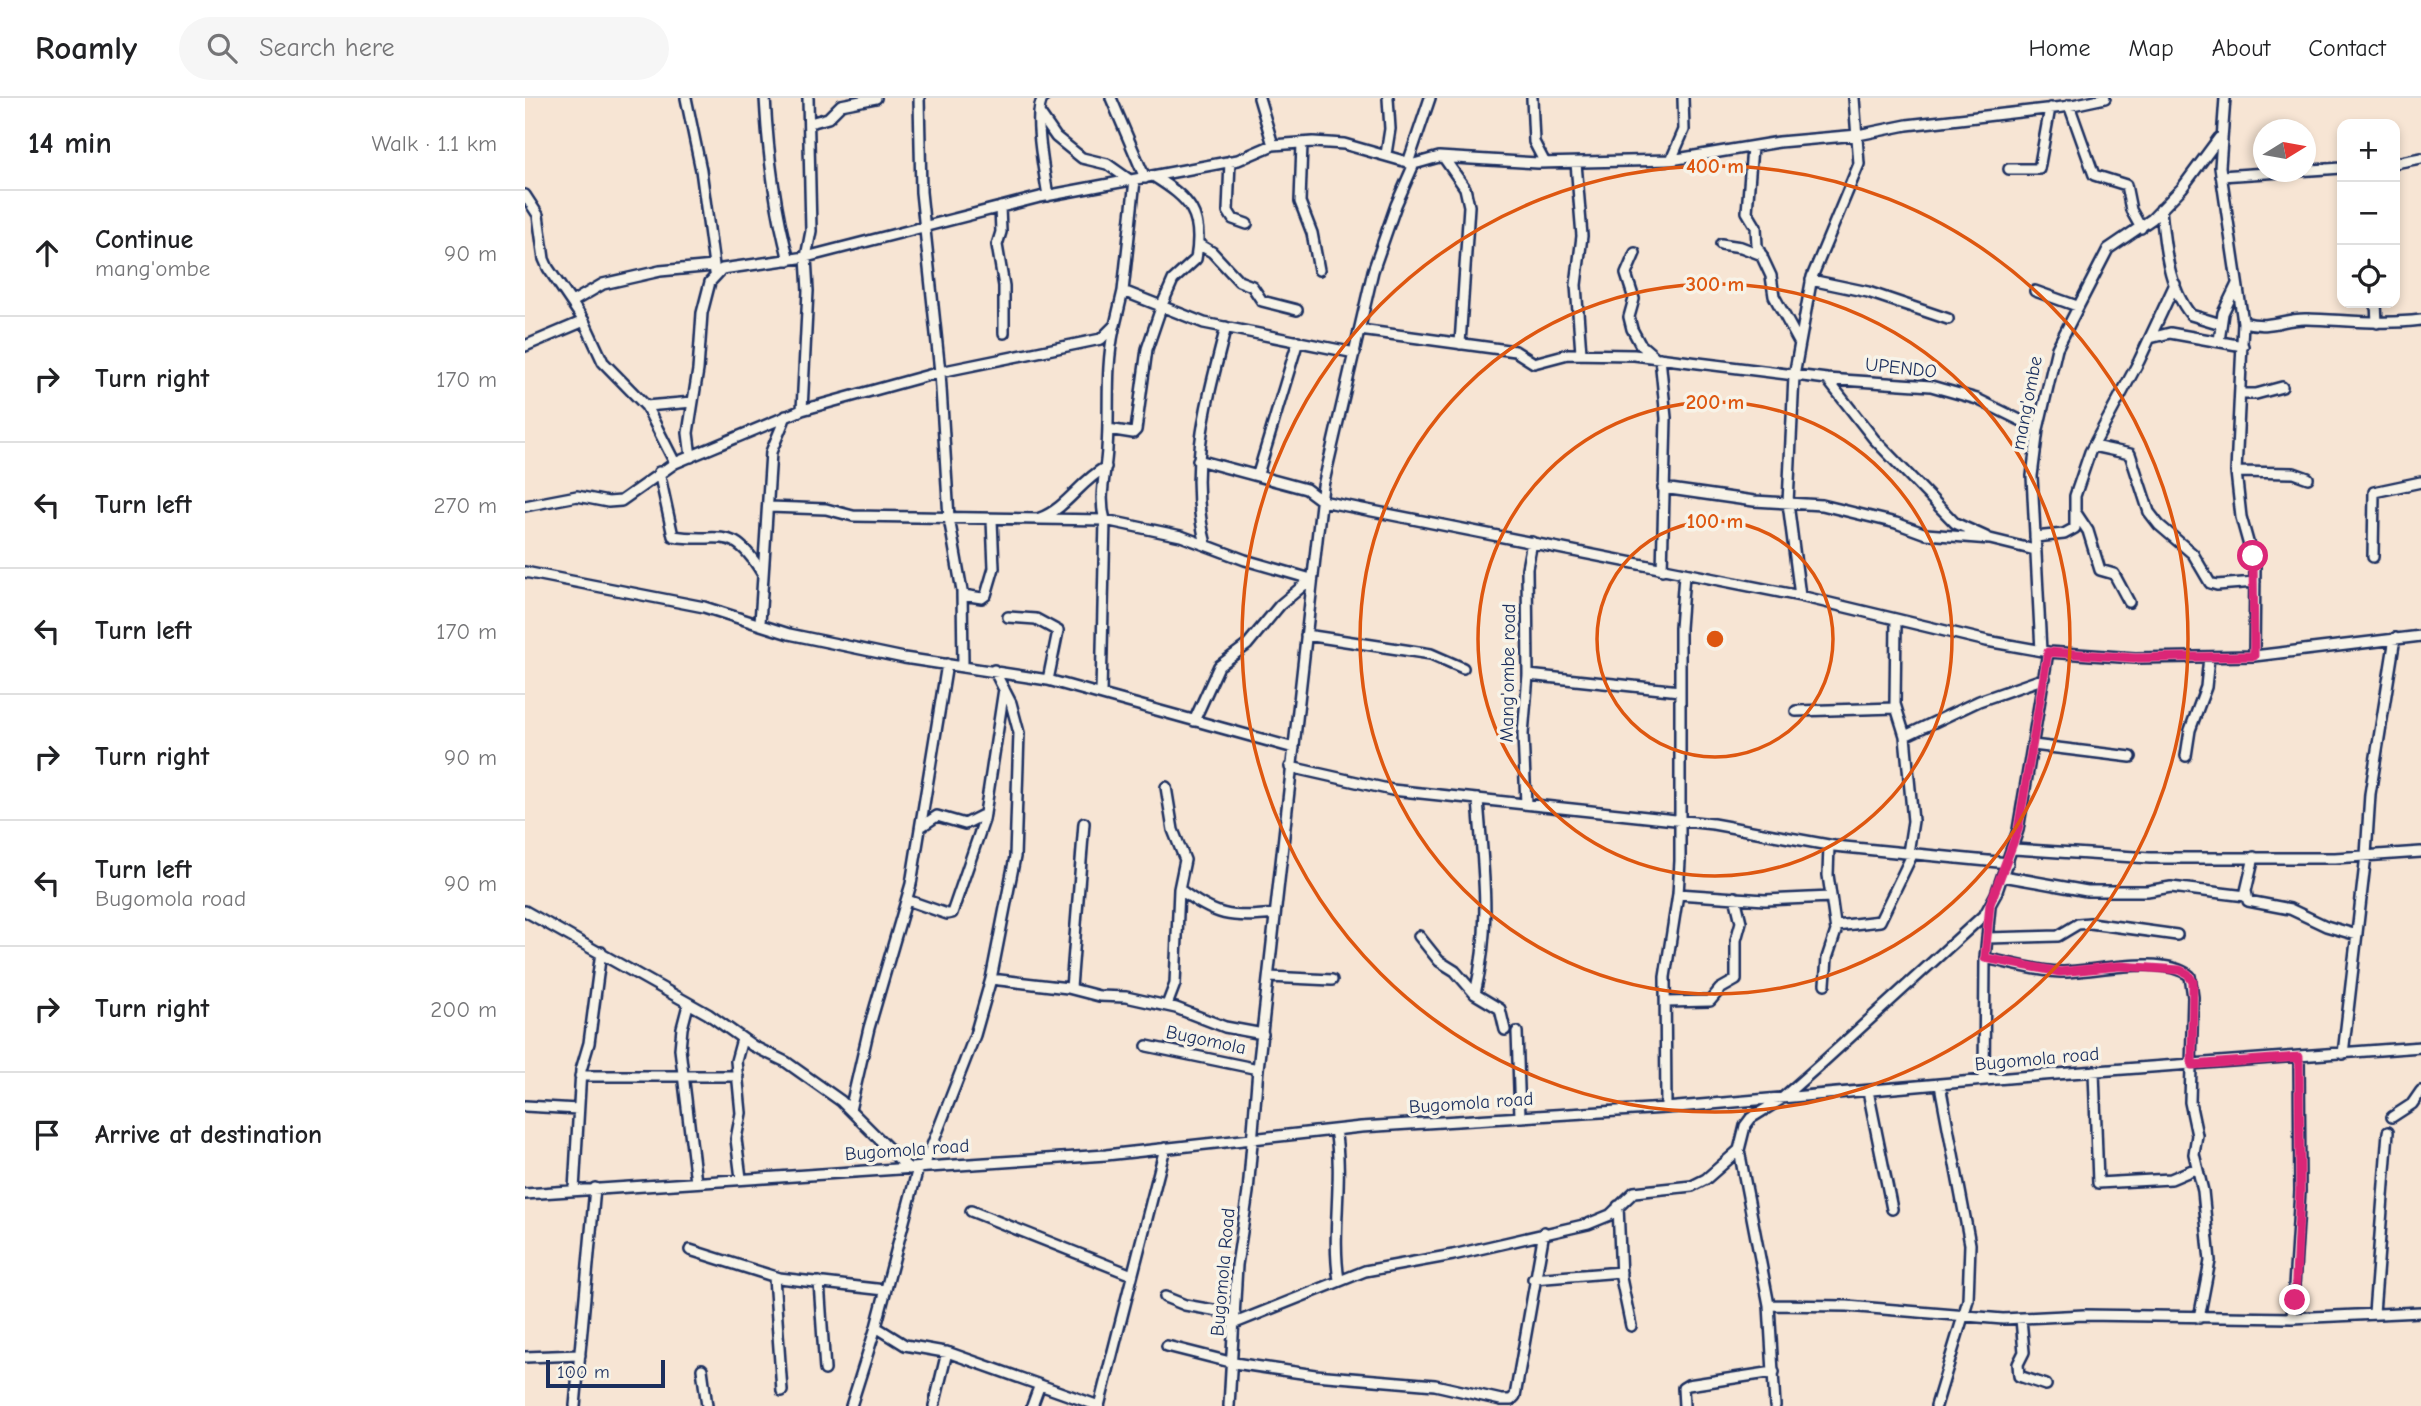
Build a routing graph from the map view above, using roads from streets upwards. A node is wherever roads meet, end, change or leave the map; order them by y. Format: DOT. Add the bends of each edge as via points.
graph roads {
  1 [pos="686,98"];
  2 [pos="765,98"];
  3 [pos="808,98"];
  4 [pos="876,98"];
  5 [pos="919,98"];
  6 [pos="1043,98"];
  7 [pos="1111,98"];
  8 [pos="1259,98"];
  9 [pos="1388,98"];
  10 [pos="1430,98"];
  11 [pos="1532,98"];
  12 [pos="1683,98"];
  13 [pos="1854,98"];
  14 [pos="2105,98"];
  15 [pos="2225,98"];
  16 [pos="2065,103"];
  17 [pos="2050,108"];
  18 [pos="1040,114"];
  19 [pos="810,122"];
  20 [pos="1858,135"];
  21 [pos="2219,138"];
  22 [pos="1302,143"];
  23 [pos="1273,145"];
  24 [pos="1752,147"];
  25 [pos="1386,154"];
  26 [pos="1444,158"];
  27 [pos="2421,158"];
  28 [pos="1671,160"];
  29 [pos="1230,161"];
  30 [pos="2400,162"];
  31 [pos="1411,163"];
  32 [pos="1545,163"];
  33 [pos="1577,163"];
  34 [pos="2337,168"];
  35 [pos="2008,169"];
  36 [pos="2221,176"];
  37 [pos="1149,177"];
  38 [pos="1133,180"];
  39 [pos="525,195"];
  40 [pos="1048,196"];
  41 [pos="1000,207"];
  42 [pos="2161,209"];
  43 [pos="1247,224"];
  44 [pos="926,227"];
  45 [pos="2141,228"];
  46 [pos="1198,244"];
  47 [pos="1721,244"];
  48 [pos="1636,253"];
  49 [pos="1762,256"];
  50 [pos="806,257"];
  51 [pos="789,260"];
  52 [pos="714,269"];
  53 [pos="1319,270"];
  54 [pos="1811,280"];
  55 [pos="2237,283"];
  56 [pos="2175,284"];
  57 [pos="1123,291"];
  58 [pos="2035,291"];
  59 [pos="572,302"];
  60 [pos="1162,305"];
  61 [pos="2077,306"];
  62 [pos="2376,308"];
  63 [pos="1297,310"];
  64 [pos="1948,319"];
  65 [pos="2421,320"];
  66 [pos="584,321"];
  67 [pos="2243,323"];
  68 [pos="2377,323"];
  69 [pos="2221,324"];
  70 [pos="1226,327"];
  71 [pos="1114,329"];
  72 [pos="1360,330"];
  73 [pos="1004,333"];
  74 [pos="2150,338"];
  75 [pos="1297,341"];
  76 [pos="2219,341"];
  77 [pos="1800,342"];
  78 [pos="1460,344"];
  79 [pos="525,346"];
  80 [pos="2243,346"];
  81 [pos="1355,353"];
  82 [pos="1581,353"];
  83 [pos="1657,358"];
  84 [pos="940,372"];
  85 [pos="1794,376"];
  86 [pos="1827,379"];
  87 [pos="2282,387"];
  88 [pos="2240,394"];
  89 [pos="693,402"];
  90 [pos="646,407"];
  91 [pos="802,410"];
  92 [pos="786,416"];
  93 [pos="1108,429"];
  94 [pos="2038,429"];
  95 [pos="2093,446"];
  96 [pos="691,457"];
  97 [pos="1198,460"];
  98 [pos="675,463"];
  99 [pos="1106,467"];
  100 [pos="659,472"];
  101 [pos="2236,472"];
  102 [pos="1258,474"];
  103 [pos="2308,478"];
  104 [pos="2421,482"];
  105 [pos="1663,488"];
  106 [pos="1322,501"];
  107 [pos="1788,503"];
  108 [pos="525,506"];
  109 [pos="769,507"];
  110 [pos="2075,511"];
  111 [pos="949,518"];
  112 [pos="992,520"];
  113 [pos="1035,520"];
  114 [pos="1105,520"];
  115 [pos="2035,537"];
  116 [pos="1990,540"];
  117 [pos="1532,542"];
  118 [pos="1206,544"];
  119 [pos="2035,550"];
  120 [pos="2373,557"];
  121 [pos="1662,570"];
  122 [pos="525,572"];
  123 [pos="762,573"];
  124 [pos="1684,575"];
  125 [pos="1311,579"];
  126 [pos="2255,582"];
  127 [pos="963,595"];
  128 [pos="1800,596"];
  129 [pos="2129,602"];
  130 [pos="1008,617"];
  131 [pos="1896,620"];
  132 [pos="760,624"];
  133 [pos="1306,635"];
  134 [pos="2421,636"];
  135 [pos="2395,638"];
  136 [pos="2044,652"];
  137 [pos="2254,656"];
  138 [pos="2209,657"];
  139 [pos="947,664"];
  140 [pos="963,665"];
  141 [pos="1463,668"];
  142 [pos="994,670"];
  143 [pos="1528,676"];
  144 [pos="2045,678"];
  145 [pos="1048,680"];
  146 [pos="1004,687"];
  147 [pos="1680,691"];
  148 [pos="1101,693"];
  149 [pos="1896,708"];
  150 [pos="1796,711"];
  151 [pos="1194,720"];
  152 [pos="1905,736"];
  153 [pos="2033,745"];
  154 [pos="1294,748"];
  155 [pos="2186,756"];
  156 [pos="2131,757"];
  157 [pos="1290,767"];
  158 [pos="1166,787"];
  159 [pos="1478,799"];
  160 [pos="1526,804"];
  161 [pos="985,814"];
  162 [pos="1680,822"];
  163 [pos="1084,823"];
  164 [pos="922,826"];
  165 [pos="1829,845"];
  166 [pos="2014,849"];
  167 [pos="2421,852"];
  168 [pos="1910,853"];
  169 [pos="2367,855"];
  170 [pos="2253,858"];
  171 [pos="2008,863"];
  172 [pos="2003,876"];
  173 [pos="1179,888"];
  174 [pos="1678,894"];
  175 [pos="2246,896"];
  176 [pos="1735,897"];
  177 [pos="1831,897"];
  178 [pos="907,900"];
  179 [pos="1990,904"];
  180 [pos="525,911"];
  181 [pos="1275,914"];
  182 [pos="1836,926"];
  183 [pos="2357,935"];
  184 [pos="1419,936"];
  185 [pos="2177,936"];
  186 [pos="1987,939"];
  187 [pos="601,952"];
  188 [pos="1985,958"];
  189 [pos="1269,977"];
  190 [pos="991,979"];
  191 [pos="1332,980"];
  192 [pos="1825,984"];
  193 [pos="1071,988"];
  194 [pos="1475,994"];
  195 [pos="1666,1002"];
  196 [pos="688,1004"];
  197 [pos="1167,1005"];
  198 [pos="1505,1030"];
  199 [pos="1517,1032"];
  200 [pos="1263,1034"];
  201 [pos="742,1039"];
  202 [pos="1147,1046"];
  203 [pos="2421,1047"];
  204 [pos="2343,1054"];
  205 [pos="2299,1057"];
  206 [pos="2192,1065"];
  207 [pos="1258,1069"];
  208 [pos="2094,1071"];
  209 [pos="580,1076"];
  210 [pos="738,1076"];
  211 [pos="684,1077"];
  212 [pos="1984,1080"];
  213 [pos="1940,1084"];
  214 [pos="1868,1091"];
  215 [pos="2421,1091"];
  216 [pos="1780,1100"];
  217 [pos="525,1106"];
  218 [pos="1666,1108"];
  219 [pos="578,1109"];
  220 [pos="850,1110"];
  221 [pos="1520,1116"];
  222 [pos="2392,1117"];
  223 [pos="1335,1130"];
  224 [pos="2388,1132"];
  225 [pos="1253,1140"];
  226 [pos="1165,1148"];
  227 [pos="1739,1150"];
  228 [pos="917,1168"];
  229 [pos="2197,1168"];
  230 [pos="741,1178"];
  231 [pos="696,1182"];
  232 [pos="595,1188"];
  233 [pos="573,1190"];
  234 [pos="525,1194"];
  235 [pos="1618,1206"];
  236 [pos="1892,1209"];
  237 [pos="971,1211"];
  238 [pos="1543,1233"];
  239 [pos="690,1250"];
  240 [pos="1621,1272"];
  241 [pos="1132,1275"];
  242 [pos="774,1277"];
  243 [pos="1533,1279"];
  244 [pos="1339,1280"];
  245 [pos="820,1282"];
  246 [pos="885,1290"];
  247 [pos="1165,1297"];
  248 [pos="1769,1305"];
  249 [pos="2421,1312"];
  250 [pos="2374,1313"];
  251 [pos="1964,1315"];
  252 [pos="2199,1318"];
  253 [pos="2292,1318"];
  254 [pos="1235,1319"];
  255 [pos="2021,1319"];
  256 [pos="1632,1326"];
  257 [pos="876,1327"];
  258 [pos="1167,1346"];
  259 [pos="947,1352"];
  260 [pos="580,1355"];
  261 [pos="525,1357"];
  262 [pos="1234,1363"];
  263 [pos="702,1369"];
  264 [pos="825,1370"];
  265 [pos="1774,1372"];
  266 [pos="2046,1385"];
  267 [pos="1039,1387"];
  268 [pos="782,1391"];
  269 [pos="575,1406"];
  270 [pos="707,1406"];
  271 [pos="851,1406"];
  272 [pos="934,1406"];
  273 [pos="1032,1406"];
  274 [pos="1099,1406"];
  275 [pos="1229,1406"];
  276 [pos="1684,1406"];
  277 [pos="1775,1406"];
  278 [pos="1936,1406"];
  1 -- 52 [label="street"];
  2 -- 51 [label="street" via="772,190"];
  3 -- 19 [label="street"];
  4 -- 19 [label="street" via="841,104 828,118"];
  5 -- 44 [label="street"];
  6 -- 18 [label="street"];
  7 -- 37 [label="street"];
  8 -- 23 [label="street"];
  9 -- 25 [label="street"];
  10 -- 31 [label="street, Bugomola Road"];
  11 -- 32 [label="street" via="1534,142"];
  12 -- 28 [label="street" via="1684,130"];
  13 -- 20 [label="street"];
  14 -- 16 [label="street"];
  15 -- 21 [label="street"];
  16 -- 17 [label="street"];
  16 -- 45 [label="street" via="2094,175 2126,185 2131,210"];
  17 -- 20 [label="street"];
  17 -- 35 [label="street" via="2040,167 2035,171"];
  18 -- 38 [label="street" via="1056,137 1083,158 1107,164"];
  18 -- 40 [label="street"];
  19 -- 50 [label="street" via="811,231"];
  20 -- 24 [label="street"];
  20 -- 54 [label="street" via="1856,176"];
  21 -- 36 [label="street"];
  21 -- 42 [label="street, mang'ombe"];
  22 -- 23 [label="street"];
  22 -- 25 [label="street" via="1344,144"];
  22 -- 53 [label="street" via="1299,198"];
  23 -- 29 [label="street"];
  24 -- 28 [label="street"];
  24 -- 49 [label="street" via="1747,210"];
  25 -- 31 [label="street"];
  26 -- 31 [label="street"];
  26 -- 32 [label="street"];
  26 -- 78 [label="street" via="1465,188 1469,206"];
  27 -- 30 [label="street"];
  28 -- 33 [label="street"];
  29 -- 37 [label="street"];
  29 -- 43 [label="street" via="1230,215"];
  31 -- 72 [label="street, Bugomola Road" via="1383,242"];
  32 -- 33 [label="street"];
  33 -- 82 [label="street" via="1582,236 1576,285"];
  34 -- 36 [label="street"];
  36 -- 55 [label="street"];
  37 -- 38 [label="street"];
  37 -- 46 [label="street" via="1191,205"];
  38 -- 40 [label="street"];
  38 -- 57 [label="street"];
  39 -- 59 [label="street" via="538,215 544,261"];
  40 -- 41 [label="street"];
  41 -- 44 [label="street"];
  41 -- 73 [label="street" via="997,245 1004,286"];
  42 -- 45 [label="street, mang'ombe"];
  42 -- 56 [label="street"];
  44 -- 50 [label="street"];
  44 -- 84 [label="street"];
  45 -- 61 [label="street, mang'ombe" via="2108,249"];
  46 -- 60 [label="street" via="1196,259 1173,280"];
  46 -- 63 [label="street" via="1239,281 1252,286 1262,301"];
  47 -- 49 [label="street"];
  48 -- 83 [label="street" via="1626,274 1634,299 1629,321 1634,336"];
  49 -- 77 [label="street" via="1774,296"];
  50 -- 51 [label="street"];
  50 -- 91 [label="street"];
  51 -- 52 [label="street"];
  52 -- 59 [label="street" via="660,271 599,285"];
  52 -- 89 [label="street" via="705,293"];
  54 -- 64 [label="street" via="1868,292"];
  54 -- 77 [label="street"];
  55 -- 67 [label="street"];
  55 -- 69 [label="street"];
  56 -- 69 [label="street" via="2191,315"];
  56 -- 74 [label="street"];
  57 -- 60 [label="street"];
  57 -- 71 [label="street"];
  58 -- 61 [label="street"];
  59 -- 66 [label="street"];
  60 -- 70 [label="street" via="1191,319"];
  60 -- 93 [label="street" via="1147,349 1136,430"];
  61 -- 94 [label="street, mang'ombe" via="2054,355"];
  62 -- 68 [label="street"];
  65 -- 68 [label="street"];
  66 -- 79 [label="street"];
  66 -- 90 [label="street" via="603,362"];
  67 -- 68 [label="street" via="2264,327 2308,319"];
  67 -- 80 [label="street"];
  69 -- 76 [label="street"];
  70 -- 75 [label="street"];
  70 -- 97 [label="street"];
  71 -- 84 [label="street" via="1085,344"];
  71 -- 93 [label="street" via="1107,370"];
  72 -- 78 [label="street, UPENDO"];
  72 -- 81 [label="street, Bugomola Road"];
  74 -- 76 [label="street" via="2170,333"];
  74 -- 95 [label="street"];
  75 -- 81 [label="street"];
  75 -- 102 [label="street"];
  76 -- 80 [label="street"];
  77 -- 85 [label="street"];
  78 -- 82 [label="street, UPENDO" via="1515,351 1534,363"];
  80 -- 88 [label="street"];
  81 -- 106 [label="street, Bugomola Road"];
  82 -- 83 [label="street, UPENDO"];
  83 -- 85 [label="street, UPENDO"];
  83 -- 105 [label="street" via="1665,418"];
  84 -- 91 [label="street"];
  84 -- 111 [label="street"];
  85 -- 86 [label="street, UPENDO"];
  85 -- 107 [label="street"];
  86 -- 94 [label="street, UPENDO" via="1931,386 1977,399"];
  86 -- 116 [label="street" via="1874,439 1955,523"];
  87 -- 88 [label="street"];
  88 -- 101 [label="street"];
  89 -- 90 [label="street"];
  89 -- 96 [label="street" via="688,433"];
  90 -- 98 [label="street"];
  91 -- 92 [label="street"];
  92 -- 96 [label="street"];
  92 -- 109 [label="street" via="772,447"];
  93 -- 99 [label="street"];
  94 -- 115 [label="street, mang'ombe" via="2032,476"];
  95 -- 110 [label="street" via="2078,485"];
  95 -- 126 [label="street" via="2130,454 2149,512 2193,554 2210,583"];
  96 -- 98 [label="street"];
  97 -- 102 [label="street"];
  97 -- 118 [label="street"];
  98 -- 100 [label="street"];
  99 -- 113 [label="street" via="1086,480 1058,510"];
  99 -- 114 [label="street"];
  100 -- 108 [label="street" via="621,501 577,496"];
  100 -- 123 [label="street" via="673,536 716,537 742,544"];
  101 -- 103 [label="street" via="2294,473"];
  101 -- 126 [label="street"];
  102 -- 106 [label="street" via="1306,489"];
  104 -- 120 [label="street" via="2374,492"];
  105 -- 107 [label="street"];
  105 -- 121 [label="street"];
  106 -- 117 [label="street"];
  106 -- 125 [label="street, Bugomola Road"];
  107 -- 116 [label="street" via="1855,512 1931,536"];
  107 -- 128 [label="street"];
  109 -- 111 [label="street" via="826,509 853,516"];
  109 -- 123 [label="street"];
  110 -- 115 [label="street" via="2074,530"];
  110 -- 129 [label="street" via="2088,531 2100,570 2114,574"];
  111 -- 112 [label="street"];
  111 -- 127 [label="street"];
  112 -- 113 [label="street"];
  112 -- 127 [label="street" via="994,568 986,595"];
  113 -- 114 [label="street"];
  114 -- 118 [label="street"];
  114 -- 148 [label="street"];
  115 -- 119 [label="street, mang'ombe"];
  116 -- 119 [label="street"];
  117 -- 121 [label="street"];
  117 -- 143 [label="street, Mang'ombe road" via="1527,568"];
  118 -- 125 [label="street"];
  119 -- 136 [label="street, mang'ombe"];
  121 -- 124 [label="street"];
  122 -- 132 [label="street" via="704,607"];
  123 -- 132 [label="street"];
  124 -- 128 [label="street"];
  124 -- 147 [label="street"];
  125 -- 133 [label="street, Bugomola Road"];
  125 -- 151 [label="street" via="1280,605 1247,645 1219,666"];
  126 -- 137 [label="street"];
  127 -- 140 [label="street"];
  128 -- 131 [label="street"];
  130 -- 145 [label="street" via="1036,620 1058,631"];
  131 -- 136 [label="street"];
  131 -- 149 [label="street"];
  132 -- 139 [label="street" via="789,634"];
  133 -- 141 [label="street" via="1431,654"];
  133 -- 154 [label="street, Bugomola Road"];
  134 -- 135 [label="street"];
  135 -- 137 [label="street"];
  135 -- 169 [label="street" via="2370,794"];
  136 -- 138 [label="street"];
  136 -- 144 [label="street, mang'ombe"];
  137 -- 138 [label="street"];
  138 -- 155 [label="street" via="2206,687"];
  139 -- 140 [label="street"];
  139 -- 164 [label="street"];
  140 -- 142 [label="street"];
  142 -- 145 [label="street"];
  142 -- 146 [label="street"];
  143 -- 147 [label="street"];
  143 -- 160 [label="street, Mang'ombe road" via="1523,734"];
  144 -- 152 [label="street" via="1979,701"];
  144 -- 153 [label="street, mang'ombe"];
  145 -- 148 [label="street"];
  146 -- 161 [label="street"];
  146 -- 190 [label="street" via="1019,733 1015,849"];
  147 -- 162 [label="street"];
  148 -- 151 [label="street"];
  149 -- 150 [label="street"];
  149 -- 152 [label="street"];
  151 -- 154 [label="street"];
  152 -- 168 [label="street" via="1913,821"];
  153 -- 156 [label="street"];
  153 -- 166 [label="street, mang'ombe"];
  154 -- 157 [label="street, Bugomola Road"];
  157 -- 159 [label="street" via="1372,787"];
  157 -- 181 [label="street, Bugomola Road"];
  158 -- 173 [label="street" via="1173,830 1185,856"];
  159 -- 160 [label="street"];
  159 -- 194 [label="street" via="1486,896 1484,954"];
  160 -- 162 [label="street"];
  161 -- 164 [label="street" via="965,824 937,816"];
  161 -- 178 [label="street" via="952,913"];
  162 -- 165 [label="street"];
  162 -- 174 [label="street"];
  163 -- 193 [label="street"];
  164 -- 178 [label="street"];
  165 -- 168 [label="street"];
  165 -- 177 [label="street"];
  166 -- 170 [label="street" via="2101,856"];
  166 -- 171 [label="street, mang'ombe"];
  167 -- 169 [label="street"];
  168 -- 171 [label="street"];
  168 -- 182 [label="street" via="1880,921"];
  169 -- 170 [label="street"];
  169 -- 183 [label="street"];
  170 -- 175 [label="street"];
  171 -- 172 [label="street, mang'ombe"];
  172 -- 175 [label="street" via="2087,891 2171,887"];
  172 -- 179 [label="street, mang'ombe"];
  173 -- 181 [label="street" via="1218,914 1243,918"];
  173 -- 197 [label="street" via="1175,984"];
  174 -- 176 [label="street"];
  174 -- 195 [label="street" via="1665,976"];
  175 -- 183 [label="street" via="2249,901 2290,909"];
  176 -- 177 [label="street"];
  176 -- 195 [label="street" via="1741,922 1736,980 1710,1000"];
  177 -- 182 [label="street"];
  178 -- 220 [label="street" via="874,1008"];
  179 -- 186 [label="street"];
  179 -- 216 [label="street" via="1951,948"];
  180 -- 187 [label="street"];
  181 -- 189 [label="street, Bugomola Road"];
  182 -- 192 [label="street"];
  183 -- 204 [label="street"];
  184 -- 194 [label="street"];
  185 -- 186 [label="street" via="2090,923 2078,924 2058,936"];
  186 -- 188 [label="street"];
  187 -- 196 [label="street"];
  187 -- 209 [label="street"];
  188 -- 206 [label="street" via="2060,972 2120,966 2184,972 2193,982"];
  188 -- 212 [label="street"];
  189 -- 191 [label="street"];
  189 -- 200 [label="street, Bugomola Road"];
  190 -- 193 [label="street"];
  190 -- 228 [label="street" via="975,1035"];
  193 -- 197 [label="street"];
  194 -- 198 [label="street" via="1500,1009"];
  195 -- 218 [label="street"];
  196 -- 201 [label="street"];
  196 -- 211 [label="street" via="681,1037"];
  197 -- 200 [label="street" via="1225,1027"];
  199 -- 221 [label="street"];
  200 -- 207 [label="street, Bugomola Road"];
  201 -- 210 [label="street" via="736,1061"];
  201 -- 220 [label="street" via="786,1062"];
  202 -- 207 [label="street, Bugomola"];
  203 -- 204 [label="street, Bugomola road"];
  204 -- 205 [label="street, Bugomola road"];
  205 -- 206 [label="street, Bugomola road"];
  205 -- 253 [label="street" via="2300,1191"];
  206 -- 208 [label="street, Bugomola road"];
  206 -- 229 [label="street" via="2190,1102 2198,1138 2194,1150"];
  207 -- 225 [label="street, Bugomola Road"];
  208 -- 212 [label="street, Bugomola road"];
  208 -- 229 [label="street" via="2098,1183 2171,1179"];
  209 -- 211 [label="street"];
  209 -- 219 [label="street"];
  210 -- 211 [label="street"];
  210 -- 230 [label="street" via="741,1118 736,1141"];
  211 -- 231 [label="street"];
  212 -- 213 [label="street, Bugomola road"];
  213 -- 214 [label="street, Bugomola road"];
  213 -- 251 [label="street" via="1970,1235"];
  214 -- 216 [label="street, Bugomola road"];
  214 -- 236 [label="street"];
  215 -- 222 [label="street" via="2412,1104"];
  216 -- 218 [label="street, Bugomola road"];
  216 -- 227 [label="street" via="1748,1121"];
  217 -- 219 [label="street"];
  218 -- 221 [label="street, Bugomola road"];
  219 -- 233 [label="street"];
  220 -- 228 [label="street"];
  221 -- 223 [label="street, Bugomola road"];
  223 -- 225 [label="street, Bugomola road"];
  223 -- 244 [label="street"];
  224 -- 250 [label="street"];
  225 -- 226 [label="street, Bugomola road"];
  225 -- 254 [label="street, Bugomola Road"];
  226 -- 228 [label="street, Bugomola road"];
  226 -- 241 [label="street"];
  227 -- 235 [label="street" via="1698,1184 1637,1191"];
  227 -- 248 [label="street"];
  228 -- 230 [label="street, Bugomola road"];
  228 -- 246 [label="street"];
  229 -- 252 [label="street" via="2210,1261"];
  230 -- 231 [label="street, Bugomola road"];
  231 -- 232 [label="street, Bugomola road"];
  232 -- 233 [label="street, Bugomola road"];
  232 -- 260 [label="street"];
  233 -- 234 [label="street, Bugomola road"];
  235 -- 238 [label="street" via="1610,1215 1588,1224"];
  235 -- 240 [label="street"];
  237 -- 241 [label="street"];
  238 -- 243 [label="street"];
  238 -- 244 [label="street" via="1453,1255 1385,1265"];
  239 -- 242 [label="street"];
  240 -- 243 [label="street"];
  240 -- 256 [label="street"];
  241 -- 274 [label="street"];
  242 -- 245 [label="street"];
  242 -- 268 [label="street"];
  243 -- 262 [label="street" via="1511,1400 1435,1385"];
  244 -- 254 [label="street"];
  245 -- 246 [label="street"];
  245 -- 264 [label="street"];
  246 -- 257 [label="street"];
  247 -- 254 [label="street"];
  248 -- 251 [label="street"];
  248 -- 265 [label="street"];
  249 -- 250 [label="street"];
  250 -- 253 [label="street"];
  251 -- 255 [label="street"];
  251 -- 278 [label="street"];
  252 -- 253 [label="street"];
  252 -- 255 [label="street" via="2084,1315"];
  254 -- 262 [label="street, Bugomola Road"];
  255 -- 266 [label="street" via="2024,1352 2019,1376"];
  257 -- 259 [label="street" via="905,1345"];
  257 -- 271 [label="street"];
  258 -- 262 [label="street"];
  259 -- 267 [label="street"];
  259 -- 272 [label="street"];
  260 -- 261 [label="street"];
  260 -- 269 [label="street"];
  262 -- 275 [label="street, Bugomola Road"];
  263 -- 270 [label="street"];
  265 -- 276 [label="street" via="1688,1385 1683,1388"];
  265 -- 277 [label="street"];
  267 -- 273 [label="street"];
  267 -- 274 [label="street"];
}
